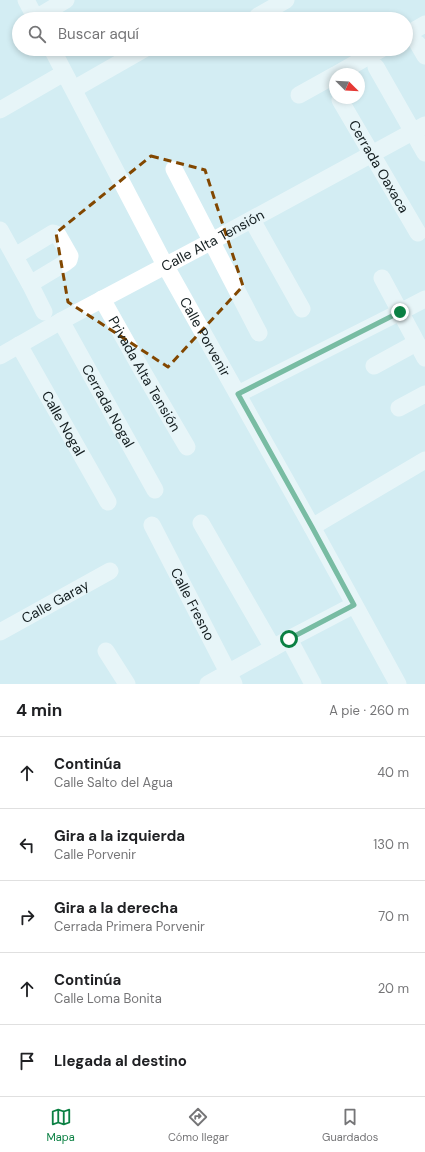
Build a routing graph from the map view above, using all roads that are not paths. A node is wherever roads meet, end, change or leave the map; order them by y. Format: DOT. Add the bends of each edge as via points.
graph roads {
  1 [pos="26,0"];
  2 [pos="66,0"];
  3 [pos="286,0"];
  4 [pos="33,12"];
  5 [pos="46,12"];
  6 [pos="265,12"];
  7 [pos="425,24"];
  8 [pos="416,45"];
  9 [pos="56,56"];
  10 [pos="132,56"];
  11 [pos="368,56"];
  12 [pos="376,67"];
  13 [pos="347,68"];
  14 [pos="64,73"];
  15 [pos="329,78"];
  16 [pos="74,90"];
  17 [pos="299,95"];
  18 [pos="342,104"];
  19 [pos="0,110"];
  20 [pos="419,128"];
  21 [pos="425,153"];
  22 [pos="372,154"];
  23 [pos="174,169"];
  24 [pos="252,220"];
  25 [pos="0,230"];
  26 [pos="418,233"];
  27 [pos="212,241"];
  28 [pos="15,256"];
  29 [pos="165,265"];
  30 [pos="382,278"];
  31 [pos="30,284"];
  32 [pos="425,299"];
  33 [pos="102,300"];
  34 [pos="302,309"];
  35 [pos="44,312"];
  36 [pos="400,312"];
  37 [pos="62,321"];
  38 [pos="259,333"];
  39 [pos="416,343"];
  40 [pos="19,345"];
  41 [pos="0,356"];
  42 [pos="425,358"];
  43 [pos="374,366"];
  44 [pos="238,394"];
  45 [pos="425,394"];
  46 [pos="399,408"];
  47 [pos="187,447"];
  48 [pos="425,460"];
  49 [pos="155,490"];
  50 [pos="108,502"];
  51 [pos="201,523"];
  52 [pos="152,525"];
  53 [pos="312,527"];
  54 [pos="110,571"];
  55 [pos="354,605"];
  56 [pos="0,632"];
  57 [pos="289,639"];
  58 [pos="273,648"];
  59 [pos="106,651"];
  60 [pos="231,678"];
  61 [pos="127,684"];
  62 [pos="208,684"];
  63 [pos="313,684"];
  64 [pos="398,684"];
  1 -- 4 [label="street"];
  2 -- 5 [label="street"];
  3 -- 6 [label="street"];
  7 -- 8 [label="street"];
  9 -- 14 [label="street, Calle Porvenir"];
  10 -- 16 [label="street"];
  11 -- 13 [label="street"];
  12 -- 20 [label="street"];
  14 -- 16 [label="street, Calle Porvenir"];
  14 -- 19 [label="street"];
  15 -- 17 [label="street"];
  16 -- 29 [label="street, Calle Porvenir"];
  18 -- 22 [label="street, Cerrada Oaxaca"];
  20 -- 21 [label="street"];
  20 -- 22 [label="street, Calle Alta Tensión"];
  22 -- 24 [label="street, Calle Alta Tensión"];
  22 -- 26 [label="street, Cerrada Oaxaca"];
  23 -- 27 [label="street"];
  24 -- 27 [label="street, Calle Alta Tensión"];
  24 -- 34 [label="street"];
  25 -- 28 [label="street"];
  27 -- 29 [label="street, Calle Alta Tensión"];
  27 -- 38 [label="street"];
  28 -- 31 [label="street"];
  28 -- 31 [label="street" via="53,233 58,235 70,256 65,263"];
  29 -- 33 [label="street, Calle Alta Tensión"];
  29 -- 44 [label="street, Calle Porvenir"];
  30 -- 36 [label="street"];
  31 -- 35 [label="street"];
  32 -- 36 [label="street"];
  33 -- 37 [label="street, Calle Alta Tensión"];
  33 -- 47 [label="street, Privada Alta Tensión"];
  36 -- 39 [label="street"];
  36 -- 44 [label="street"];
  37 -- 40 [label="street, Calle Alta Tensión"];
  37 -- 49 [label="street, Cerrada Nogal"];
  39 -- 42 [label="street"];
  39 -- 43 [label="street"];
  40 -- 41 [label="street, Calle Alta Tensión"];
  40 -- 50 [label="street, Calle Nogal"];
  44 -- 53 [label="street, Calle Porvenir"];
  45 -- 46 [label="street"];
  48 -- 53 [label="street"];
  51 -- 58 [label="street"];
  52 -- 60 [label="street, Calle Fresno"];
  53 -- 55 [label="street, Calle Porvenir"];
  54 -- 56 [label="street, Calle Garay"];
  55 -- 57 [label="street"];
  55 -- 64 [label="street, Calle Porvenir"];
  57 -- 58 [label="street"];
  57 -- 63 [label="street"];
  58 -- 60 [label="street"];
  59 -- 61 [label="street"];
  60 -- 62 [label="street"];
}
